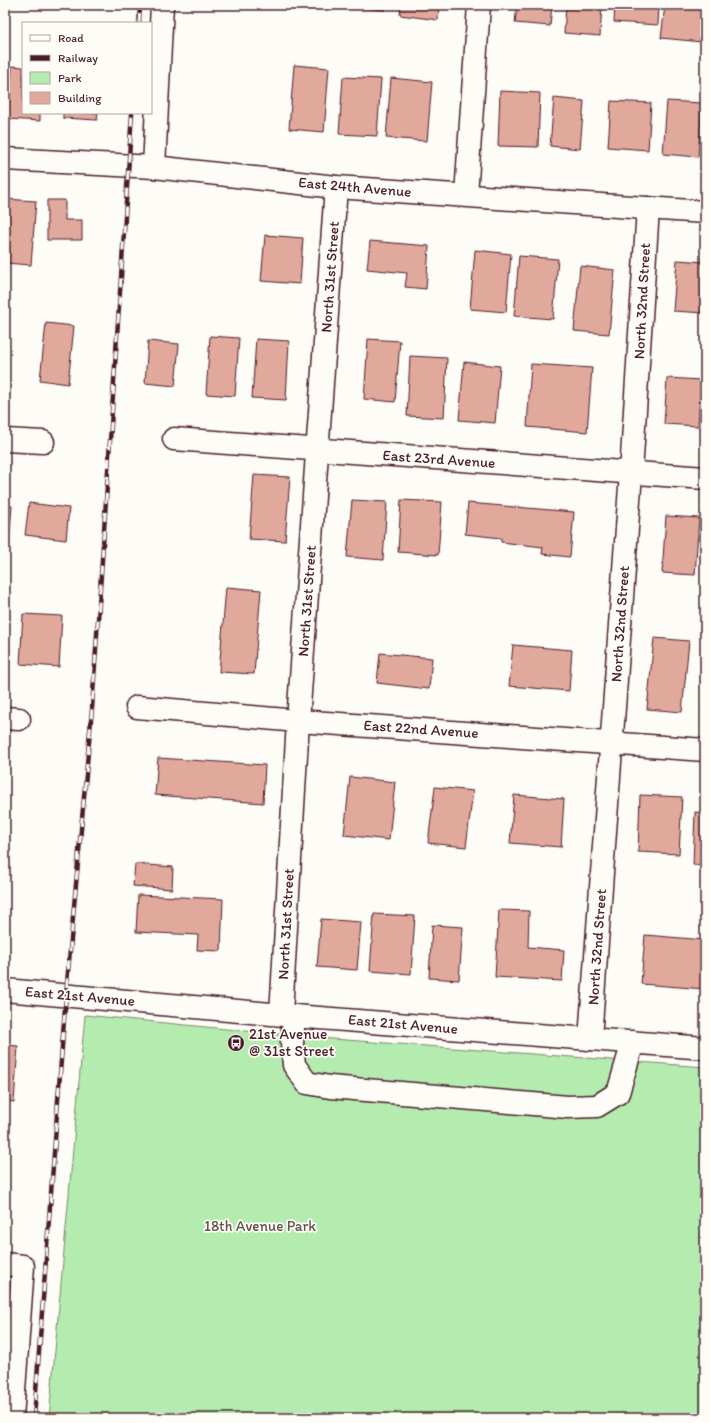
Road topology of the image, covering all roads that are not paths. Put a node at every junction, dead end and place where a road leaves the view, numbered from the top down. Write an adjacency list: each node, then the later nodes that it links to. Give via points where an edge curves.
1 (162, 5): 4 (street)
2 (479, 5): 6 (street)
3 (5, 159): 4 (street, East 24th Avenue)
4 (154, 167): 5 (street, East 24th Avenue)
5 (336, 187): 6 (street, East 24th Avenue); 12 (street, North 31st Street)
6 (466, 195): 7 (street, East 24th Avenue)
7 (648, 208): 8 (street, East 24th Avenue); 13 (street, North 32nd Street)
8 (705, 212)
9 (174, 439): 12 (street, East 23rd Avenue)
10 (5, 440): 11 (street)
11 (43, 442)
12 (319, 450): 13 (street, East 23rd Avenue); 16 (street, North 31st Street)
13 (631, 473): 14 (street, East 23rd Avenue); 17 (street, North 32nd Street)
14 (705, 478)
15 (137, 707): 16 (street, East 22nd Avenue)
16 (298, 721): 17 (street, East 22nd Avenue); 20 (street, North 31st Street)
17 (612, 743): 18 (street, East 22nd Avenue); 21 (street, North 32nd Street)
18 (705, 750)
19 (5, 990): 20 (street, East 21st Avenue)
20 (287, 1015): 21 (street, East 21st Avenue); 22 (street, North 31st Street, via 294,1065 307,1083 330,1088 568,1107 596,1106 618,1093)
21 (590, 1039): 22 (street, East 21st Avenue)
22 (633, 1042): 23 (street, East 21st Avenue)
23 (705, 1048)
24 (14, 1265): 25 (street)
25 (12, 1418)

